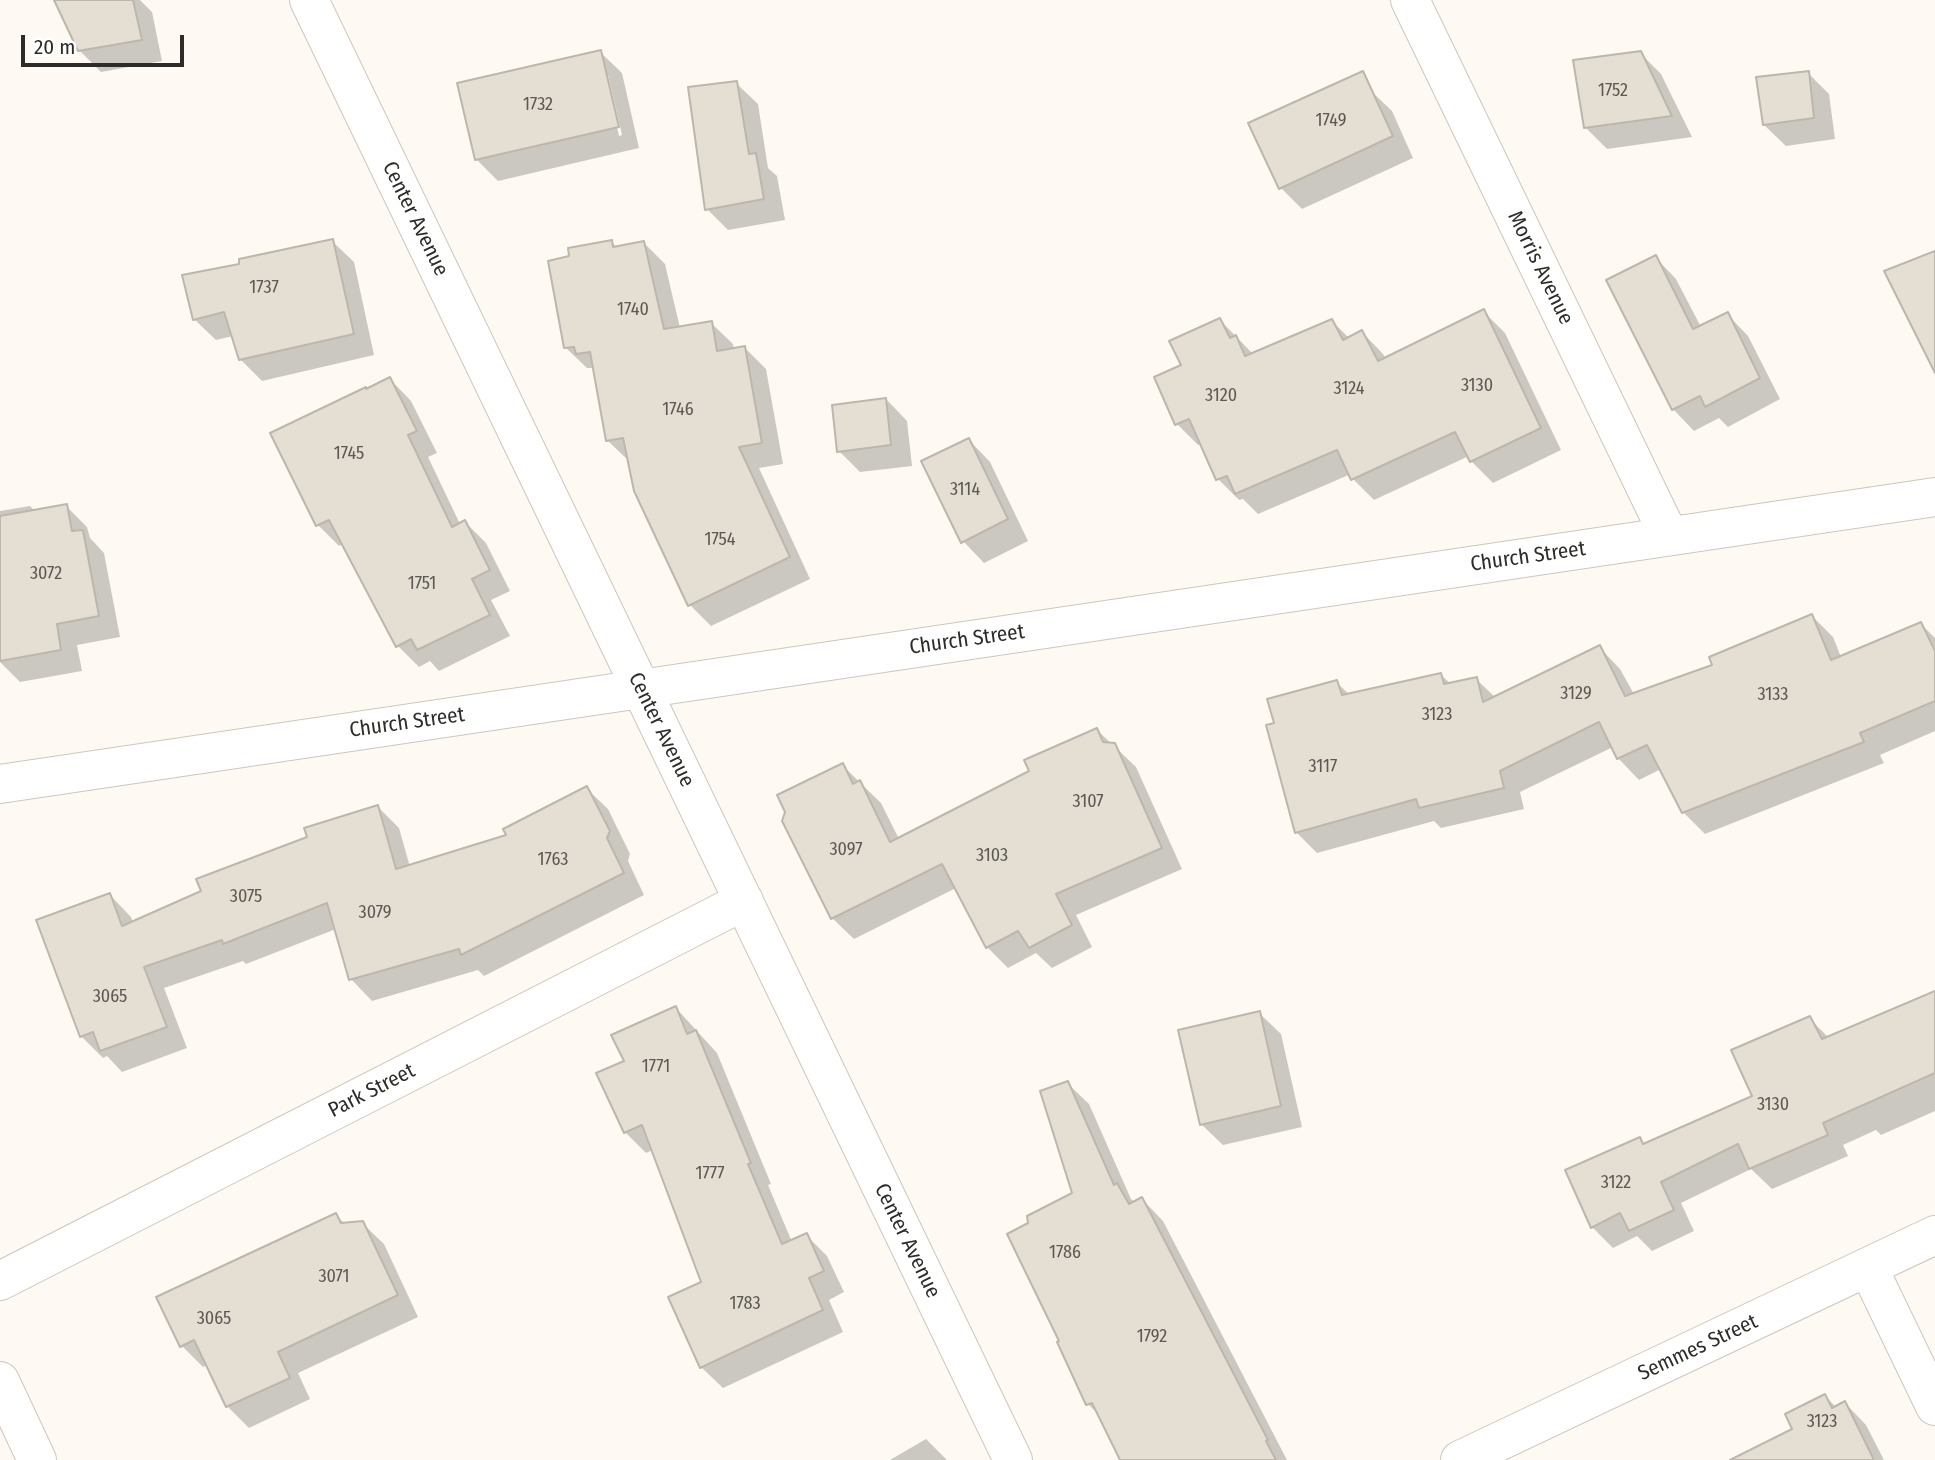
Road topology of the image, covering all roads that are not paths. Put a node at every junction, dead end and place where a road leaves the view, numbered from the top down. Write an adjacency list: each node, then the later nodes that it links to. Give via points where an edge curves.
1 (309, 0): 5 (street, Center Avenue)
2 (1410, 0): 4 (street, Morris Avenue)
3 (1935, 497): 4 (street, Church Street)
4 (1669, 536): 5 (street, Church Street)
5 (641, 689): 6 (street, Church Street); 7 (street, Center Avenue)
6 (0, 784)
7 (744, 901): 10 (street, Park Street); 14 (street, Center Avenue)
8 (1935, 1235): 9 (street, Semmes Street)
9 (1868, 1267): 12 (street); 15 (street, Semmes Street)
10 (0, 1281)
11 (0, 1381): 13 (street)
12 (1935, 1406)
13 (37, 1460)
14 (1013, 1460)
15 (1460, 1460)

